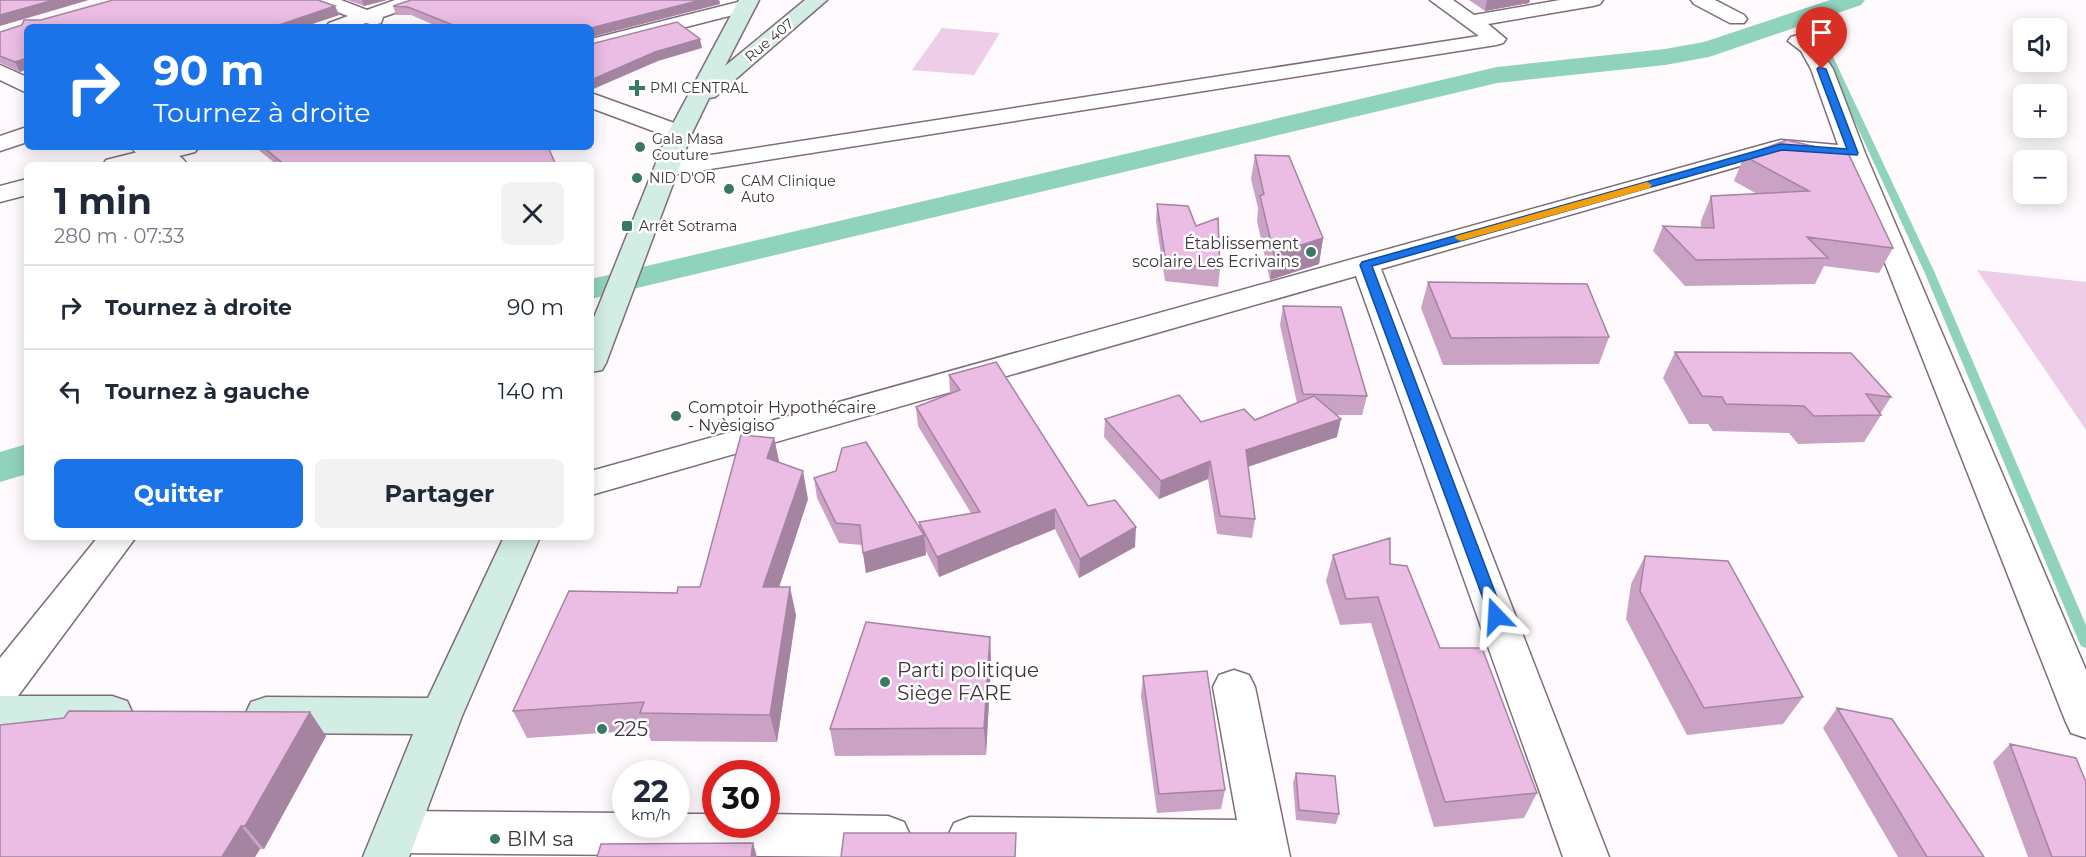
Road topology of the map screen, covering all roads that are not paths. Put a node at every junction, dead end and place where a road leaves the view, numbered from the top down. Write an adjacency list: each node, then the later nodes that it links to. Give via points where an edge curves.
1 (322, 0): 8 (street)
2 (413, 0): 8 (street)
3 (817, 0): 18 (main road, Rue 407)
4 (1440, 0): 10 (street)
5 (1593, 0): 10 (street)
6 (1701, 0): 9 (street)
7 (754, 3): 14 (street); 18 (main road)
8 (366, 16): 11 (street); 12 (street)
9 (1737, 19)
10 (1471, 21): 26 (street, via 1496,39)
11 (344, 24)
12 (387, 24)
13 (1798, 41): 23 (street, via 1809,47 1822,69)
14 (594, 44)
15 (0, 71): 16 (street)
16 (24, 84)
17 (594, 101): 19 (street)
18 (694, 103): 19 (main road)
19 (680, 133): 26 (main road)
20 (24, 135): 21 (street)
21 (0, 144)
22 (176, 150): 24 (street)
23 (1853, 153): 29 (street, via 1781,147); 40 (street)
24 (159, 155): 25 (street)
25 (128, 162)
26 (666, 169): 30 (main road)
27 (24, 188): 28 (street)
28 (0, 194)
29 (1366, 265): 31 (street); 43 (street)
30 (594, 355)
31 (594, 482)
32 (116, 540): 35 (street)
33 (521, 540): 39 (main road)
34 (1234, 687): 42 (street)
35 (0, 688)
36 (0, 714): 37 (main road)
37 (155, 714)
38 (226, 715): 39 (main road)
39 (441, 716): 41 (main road)
40 (2086, 720)
41 (392, 844): 42 (street)
42 (1266, 849)
43 (1586, 857)

